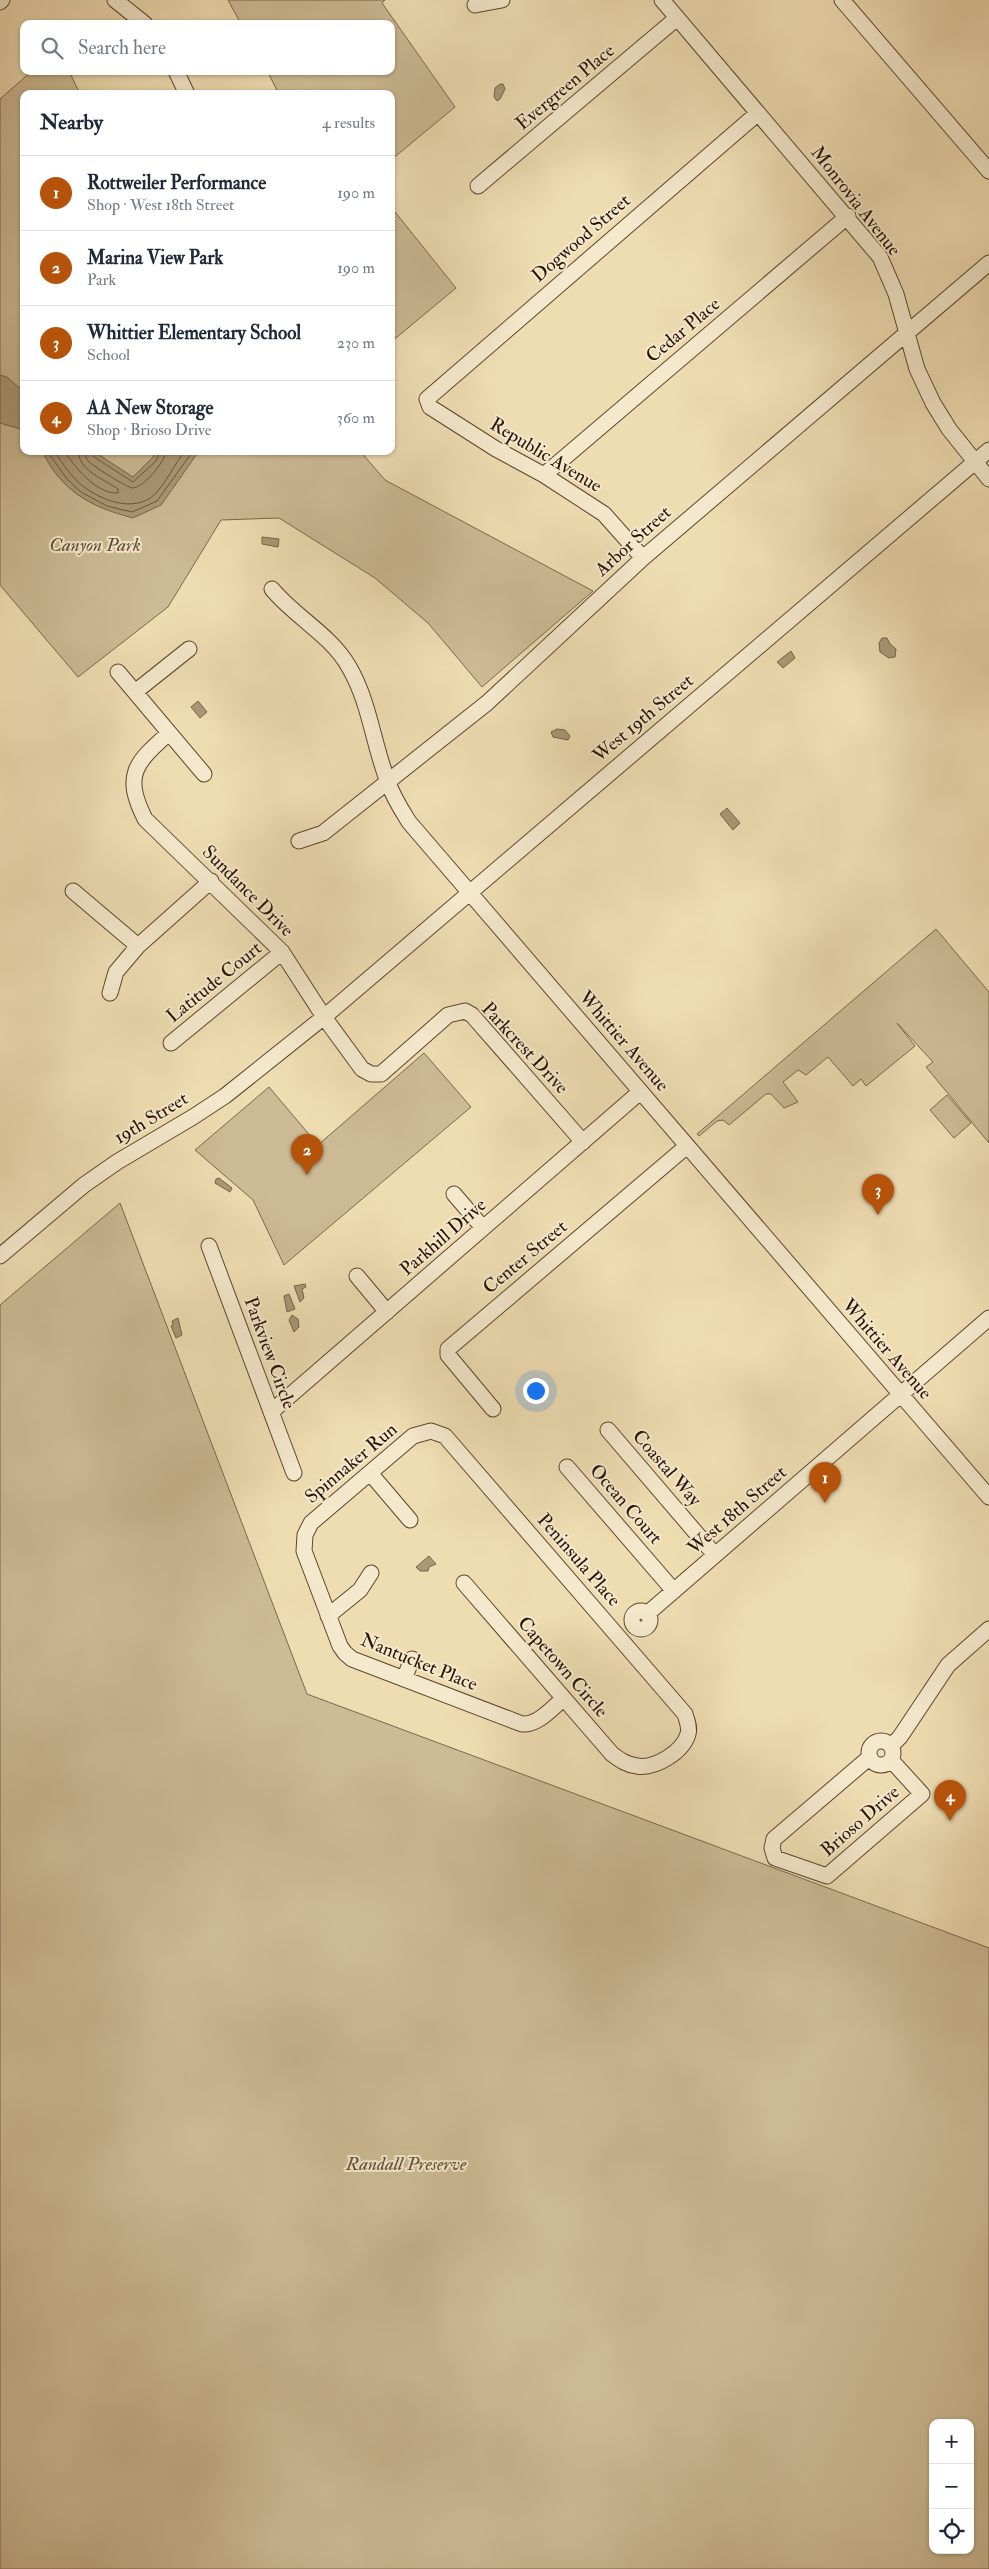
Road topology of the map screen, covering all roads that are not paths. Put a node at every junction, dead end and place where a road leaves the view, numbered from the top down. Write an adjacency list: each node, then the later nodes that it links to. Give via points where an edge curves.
1 (115, 0): 7 (street)
2 (502, 0): 5 (street)
3 (662, 0): 6 (street, Monrovia Avenue)
4 (842, 0): 11 (street)
5 (476, 5)
6 (677, 18): 10 (street, Monrovia Avenue); 12 (street, Evergreen Place)
7 (140, 20)
8 (178, 75): 9 (street)
9 (185, 90)
10 (758, 113): 13 (street, Monrovia Avenue); 16 (street, Dogwood Street)
11 (989, 171)
12 (478, 186)
13 (848, 216): 15 (street, Monrovia Avenue, via 880,257); 19 (street, Cedar Place)
14 (989, 263): 15 (street, Arbor Street)
15 (908, 334): 18 (street, Monrovia Avenue, via 917,369 933,403); 21 (street, Arbor Street)
16 (431, 394): 19 (street, Republic Avenue, via 427,399 430,407)
17 (989, 450): 18 (street, West 19th Street)
18 (974, 462): 20 (street, Monrovia Avenue); 32 (street, West 19th Street)
19 (544, 475): 21 (street, Republic Avenue, via 604,514)
20 (989, 479)
21 (643, 558): 28 (street, Arbor Street, via 487,703)
22 (272, 589): 28 (street, Whittier Avenue, via 286,606 334,647 348,665 365,701)
23 (189, 649): 25 (street)
24 (118, 672): 25 (street)
25 (135, 692): 26 (street)
26 (169, 733): 27 (street); 30 (street, Sundance Drive, via 141,758 134,772 136,800 145,819)
27 (204, 774)
28 (387, 780): 29 (street, Arbor Street, via 323,833); 32 (street, Whittier Avenue, via 409,822)
29 (299, 841)
30 (211, 881): 33 (street); 34 (street, Sundance Drive)
31 (74, 891): 33 (street)
32 (468, 893): 36 (street, West 19th Street); 38 (street, Whittier Avenue)
33 (138, 946): 35 (street, via 116,972)
34 (282, 952): 36 (street, Sundance Drive); 37 (street, Latitude Court)
35 (110, 993)
36 (324, 1017): 39 (street, Parkcrest Drive, via 362,1069 371,1074 381,1074 448,1015 466,1012); 44 (street, 19th Street, via 225,1096 84,1185)
37 (171, 1043)
38 (640, 1092): 39 (street, Parkhill Drive); 40 (street, Whittier Avenue)
39 (583, 1142): 42 (street, Parkhill Drive)
40 (687, 1146): 48 (street, Whittier Avenue); 49 (street, Center Street, via 448,1349 448,1355)
41 (454, 1194): 42 (street)
42 (483, 1228): 46 (street, Parkhill Drive)
43 (209, 1246): 50 (street, Parkview Circle)
44 (0, 1256)
45 (357, 1276): 46 (street)
46 (387, 1312): 50 (street, Parkhill Drive)
47 (989, 1318): 48 (street, West 18th Street)
48 (900, 1395): 56 (street, Whittier Avenue); 59 (street, West 18th Street)
49 (493, 1409)
50 (271, 1412): 54 (street, Parkview Circle)
51 (608, 1430): 59 (street, Coastal Way)
52 (431, 1431): 55 (street, Spinnaker Run, via 413,1436); 66 (street, Peninsula Place, via 445,1436)
53 (567, 1467): 62 (street, Ocean Court)
54 (294, 1473)
55 (370, 1473): 57 (street); 58 (street, Spinnaker Run, via 311,1522)
56 (989, 1497)
57 (410, 1520)
58 (305, 1535): 63 (street, Nantucket Place, via 304,1551)
59 (715, 1555): 62 (street, West 18th Street)
60 (371, 1573): 63 (street, via 360,1590)
61 (464, 1584): 70 (street, Capetown Circle)
62 (674, 1591): 64 (street, West 18th Street)
63 (328, 1616): 69 (street, Nantucket Place, via 345,1653 352,1659)
64 (640, 1620): 66 (street, West 18th Street); 67 (street, West 18th Street, via 636,1637)
65 (989, 1629): 71 (street, via 948,1665)
66 (612, 1630): 67 (street, Peninsula Place)
67 (626, 1646): 72 (street, Peninsula Place, via 685,1714 688,1724 684,1742 673,1752 661,1762)
68 (412, 1659): 69 (street)
69 (404, 1679): 70 (street, Nantucket Place, via 522,1724 539,1719)
70 (563, 1699): 72 (street, Capetown Circle, via 612,1754 623,1762)
71 (891, 1753): 71 (street, Brioso Drive, via 884,1742 874,1744 870,1757 774,1840 775,1858 828,1876 922,1794)
72 (638, 1766)

